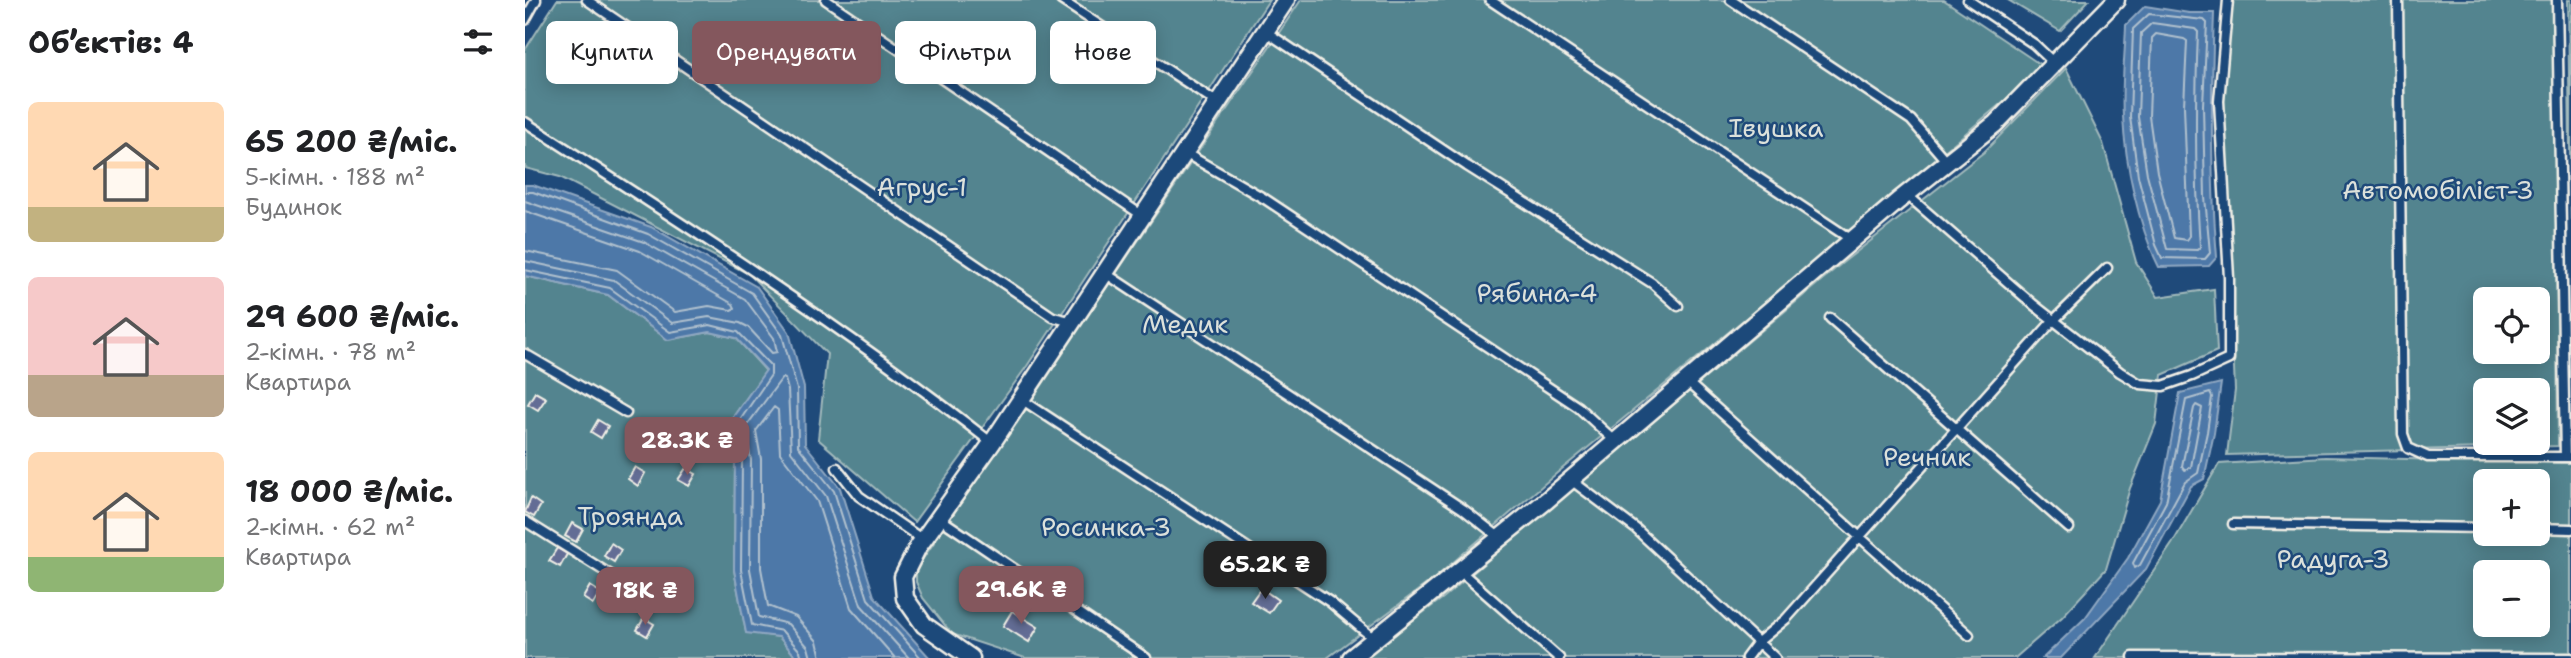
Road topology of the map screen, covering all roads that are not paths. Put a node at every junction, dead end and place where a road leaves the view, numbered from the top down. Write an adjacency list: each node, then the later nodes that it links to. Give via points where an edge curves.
1 (536, 0): 13 (lane)
2 (587, 0): 28 (lane, via 1053,317)
3 (826, 0): 21 (lane)
4 (1061, 0): 16 (lane)
5 (1286, 0): 14 (street)
6 (1490, 0): 22 (lane)
7 (1731, 0): 19 (lane, via 1911,120)
8 (1968, 0): 15 (lane, via 2034,44)
9 (2116, 0): 15 (street)
10 (2228, 0): 27 (lane, via 2219,101 2229,359 2163,386 2140,384)
11 (2398, 0): 36 (lane, via 2403,434 2408,448 2428,457)
12 (2557, 0): 36 (lane)
13 (525, 19)
14 (1265, 32): 16 (street); 25 (lane, via 1652,283)
15 (2055, 64): 19 (street, via 1995,124)
16 (1218, 103): 18 (street)
17 (525, 122): 35 (lane, via 766,281 930,394)
18 (1185, 153): 21 (street); 34 (lane, via 1265,199 1578,407)
19 (1947, 162): 20 (street)
20 (1906, 194): 22 (street); 27 (lane)
21 (1143, 216): 24 (street)
22 (1852, 240): 30 (street)
23 (2107, 268): 27 (lane)
24 (1105, 273): 28 (street); 47 (lane)
25 (1678, 306)
26 (1830, 318): 33 (lane)
27 (2054, 320): 33 (lane)
28 (1073, 322): 31 (street)
29 (525, 354): 32 (lane)
30 (1686, 381): 34 (street); 46 (lane)
31 (1021, 399): 35 (street); 52 (lane, via 1330,602)
32 (626, 413)
33 (1956, 429): 42 (lane); 46 (lane)
34 (1616, 442): 38 (street)
35 (992, 443): 39 (street)
36 (2568, 457)
37 (837, 468): 48 (lane, via 859,496)
38 (1571, 480): 47 (street); 53 (lane, via 1636,529)
39 (939, 518): 48 (street); 56 (lane)
40 (525, 521): 50 (lane)
41 (2233, 524): 43 (lane)
42 (2069, 528)
43 (2473, 528)
44 (2550, 528): 45 (lane)
45 (2571, 528)
46 (1860, 537): 51 (lane); 53 (lane, via 1786,619)
47 (1500, 538): 49 (street)
48 (923, 540): 55 (street, via 903,577 905,598 925,625)
49 (1460, 571): 52 (street); 58 (lane)
50 (657, 604)
51 (1969, 635)
52 (1374, 639): 57 (street)
53 (1758, 642): 59 (lane); 60 (lane)
54 (2133, 657): 61 (lane)
55 (971, 658)
56 (1146, 658)
57 (1351, 658)
58 (1559, 658)
59 (1746, 658)
60 (1775, 658)
61 (2571, 658)

